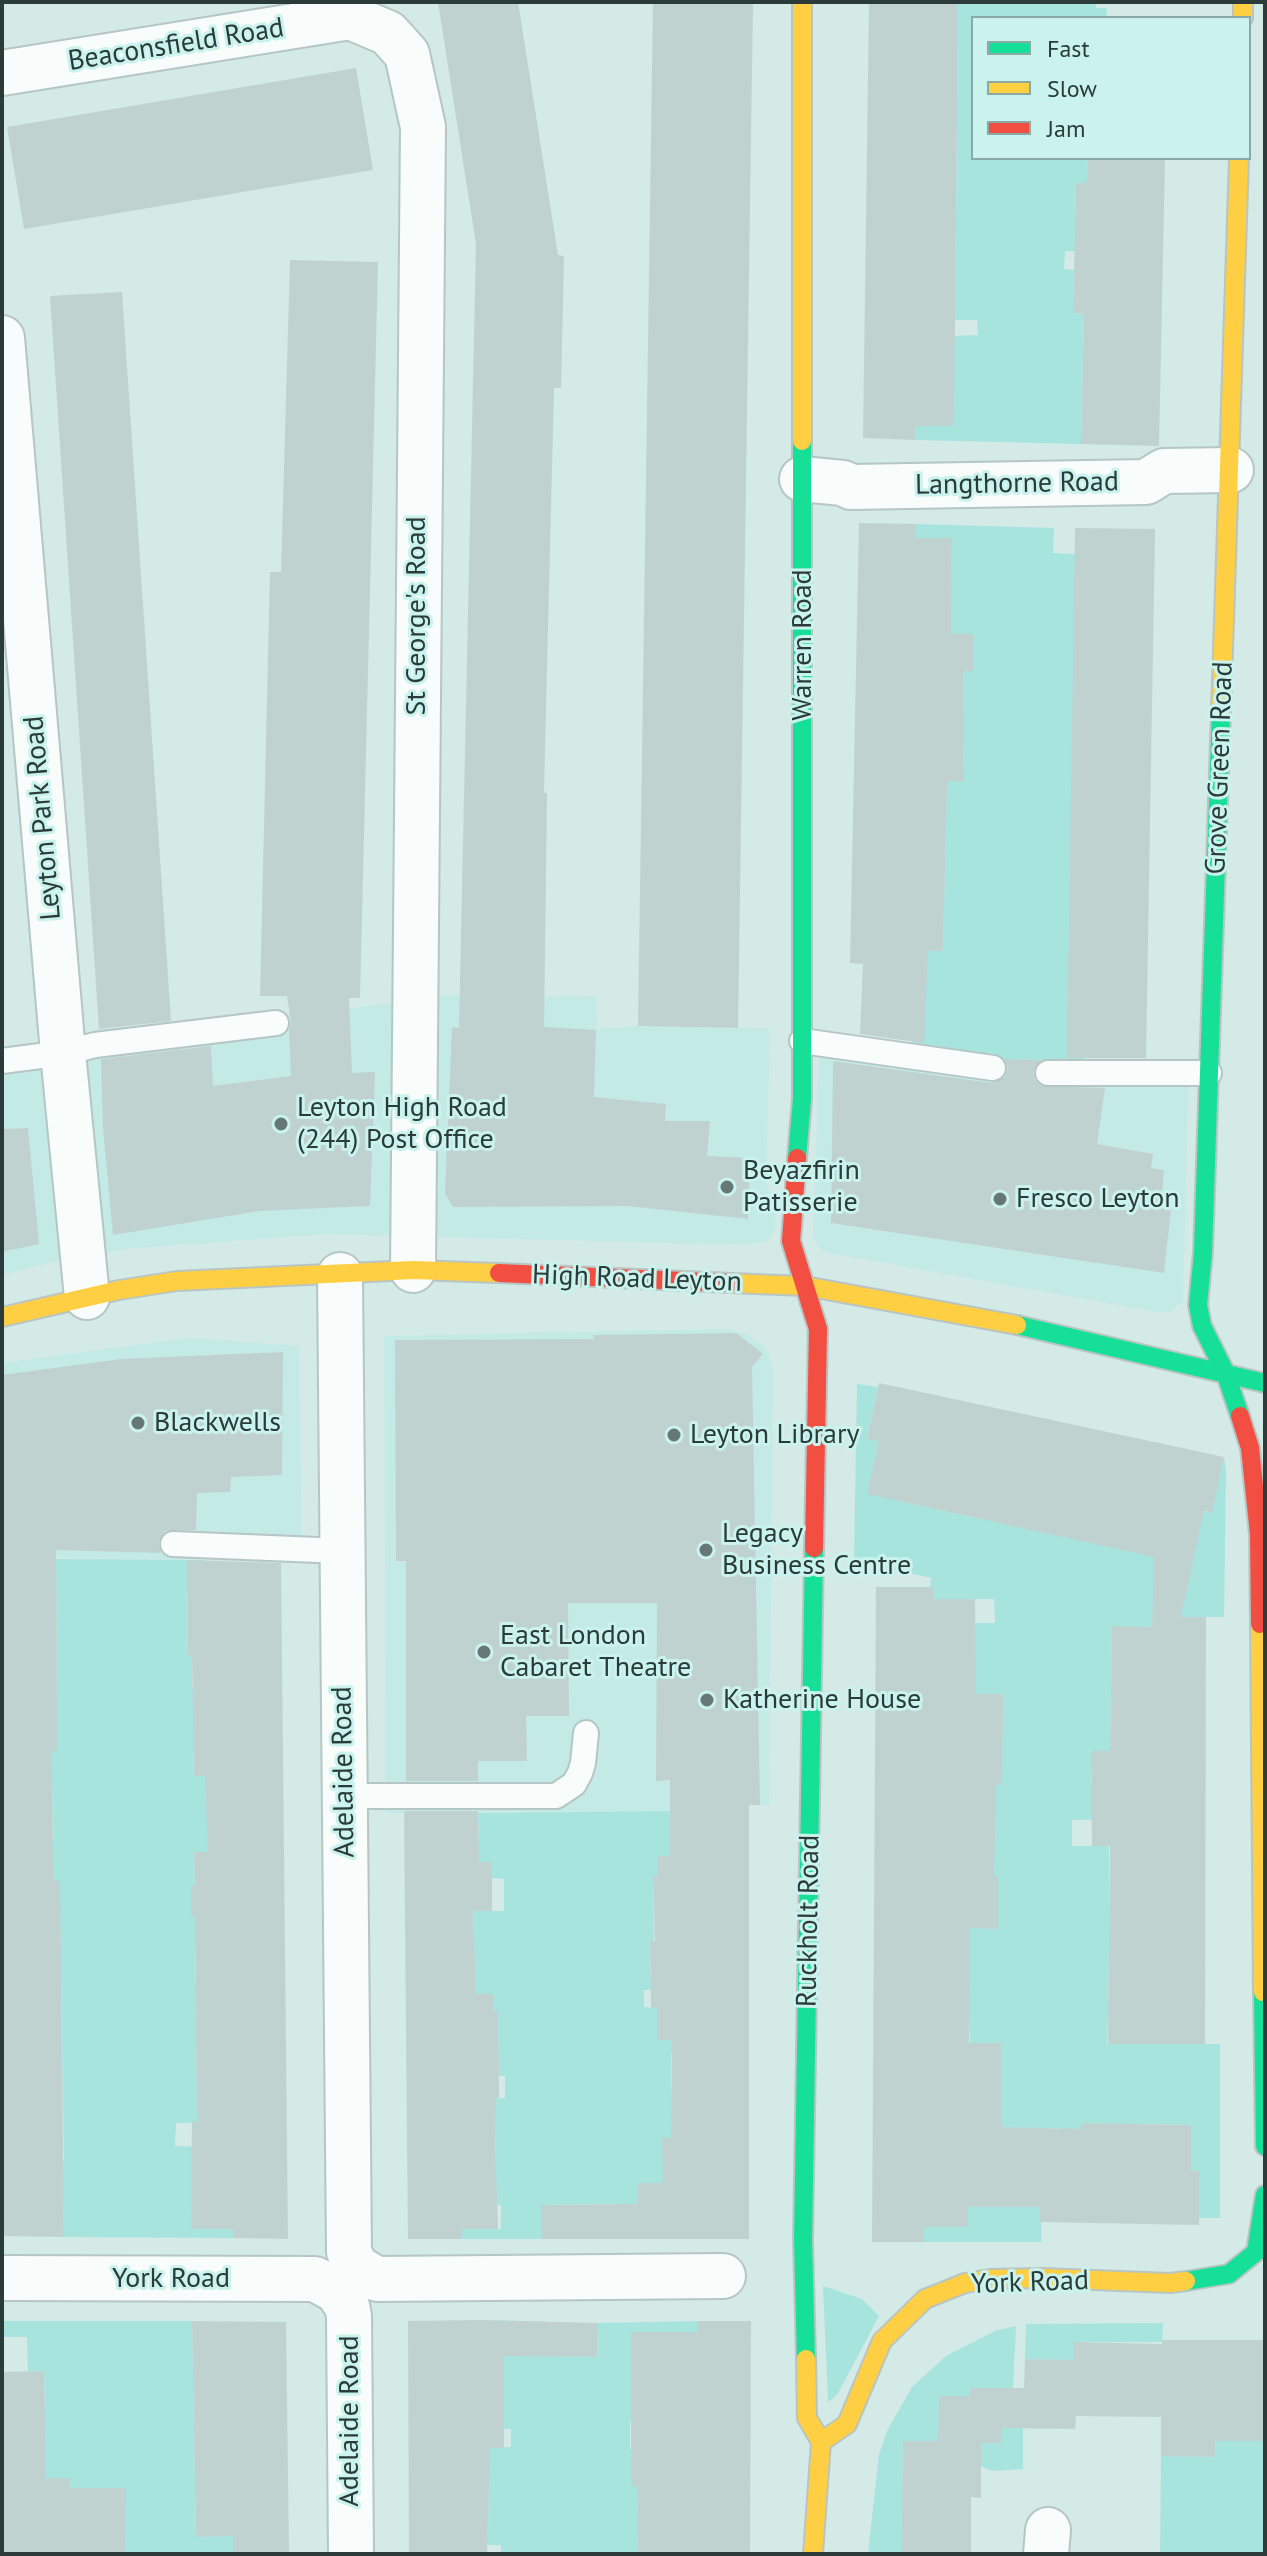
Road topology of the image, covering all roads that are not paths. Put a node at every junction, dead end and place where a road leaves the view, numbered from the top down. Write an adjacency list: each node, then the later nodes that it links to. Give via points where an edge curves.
1 (802, 2): 7 (main road, Warren Road)
2 (357, 9): 3 (street, Beaconsfield Road); 15 (street, St George's Road, via 407,54 423,127)
3 (2, 73)
4 (1239, 160): 6 (main road, Grove Green Road)
5 (2, 338): 10 (street, Leyton Park Road)
6 (1231, 470): 7 (street, Langthorne Road, via 1164,471 1146,482 1130,483 851,487); 14 (main road, Grove Green Road)
7 (802, 479): 9 (main road, Warren Road)
8 (276, 1023): 10 (lane)
9 (802, 1041): 12 (lane); 17 (main road, Warren Road, via 791,1241)
10 (63, 1053): 11 (lane); 18 (street, Leyton Park Road)
11 (2, 1061)
12 (993, 1068)
13 (1048, 1073): 14 (lane)
14 (1209, 1073): 20 (main road, Grove Green Road, via 1198,1305 1202,1326)
15 (413, 1270): 16 (main road, High Road Leyton); 17 (main road, High Road Leyton)
16 (340, 1275): 18 (main road, High Road Leyton, via 177,1281); 23 (street, Adelaide Road)
17 (805, 1286): 20 (main road, High Road Leyton, via 1010,1323); 32 (main road, Ruckholt Road, via 818,1329 803,2240 807,2418)
18 (87, 1297): 19 (main road, High Road Leyton)
19 (2, 1317)
20 (1225, 1372): 21 (main road, High Road Leyton); 26 (main road, Grove Green Road, via 1250,1448 1259,1534)
21 (1265, 1383)
22 (173, 1544): 23 (lane)
23 (342, 1551): 25 (street, Adelaide Road)
24 (586, 1733): 25 (lane, via 580,1773 556,1796)
25 (344, 1796): 31 (street, Adelaide Road)
26 (1265, 2146)
27 (1265, 2195): 28 (main road)
28 (1255, 2268): 32 (main road, York Road, via 1187,2282 990,2279 944,2289 925,2299 882,2341 847,2424)
29 (723, 2276): 31 (street, York Road)
30 (2, 2278): 31 (street, York Road)
31 (346, 2279): 33 (street, Adelaide Road)
32 (821, 2442): 34 (main road, Ruckholt Road)
33 (351, 2554)
34 (813, 2554)

